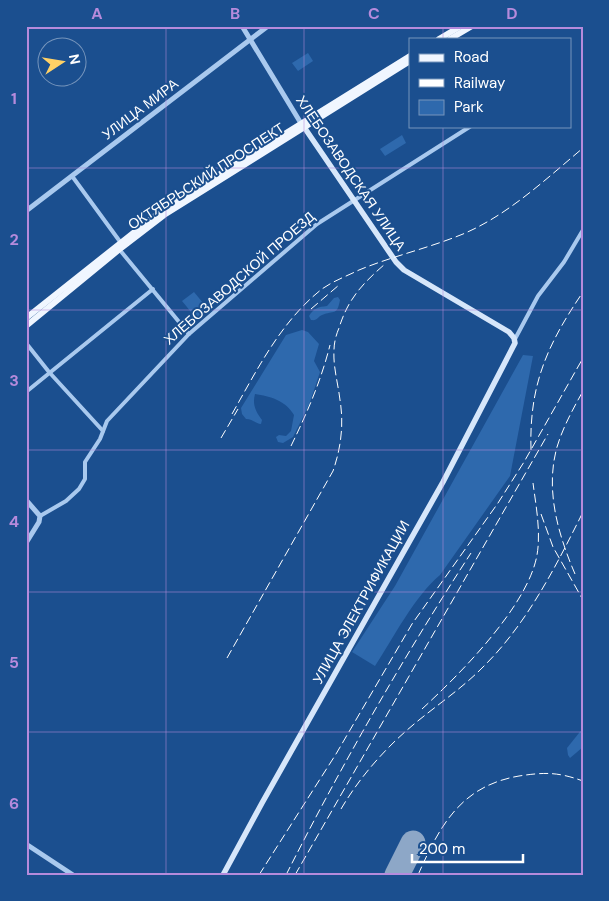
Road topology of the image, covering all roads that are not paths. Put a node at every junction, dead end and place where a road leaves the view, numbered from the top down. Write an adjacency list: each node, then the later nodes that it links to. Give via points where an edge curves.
1 (242, 26): 7 (street, ХЛЕБОЗАВОДСКАЯ УЛИЦА)
2 (268, 26): 7 (street, УЛИЦА МИРА)
3 (461, 26): 5 (main road)
4 (472, 26): 6 (main road)
5 (441, 38)
6 (452, 38)
7 (250, 40): 10 (street, ХЛЕБОЗАВОДСКАЯ УЛИЦА); 12 (street, УЛИЦА МИРА)
8 (409, 57): 10 (main road, ОКТЯБРЬСКИЙ ПРОСПЕКТ)
9 (409, 62): 10 (main road, ОКТЯБРЬСКИЙ ПРОСПЕКТ)
10 (302, 125): 13 (main road, ХЛЕБОЗАВОДСКАЯ УЛИЦА); 16 (main road, ОКТЯБРЬСКИЙ ПРОСПЕКТ)
11 (468, 128): 13 (street, ХЛЕБОЗАВОДСКОЙ ПРОЕЗД)
12 (72, 176): 14 (street, УЛИЦА МИРА); 16 (street)
13 (353, 199): 20 (street, ХЛЕБОЗАВОДСКОЙ ПРОЕЗД, via 317,224); 21 (main road, ХЛЕБОЗАВОДСКАЯ УЛИЦА, via 404,270)
14 (26, 211)
15 (583, 230): 21 (street, via 538,296)
16 (120, 246): 17 (street); 18 (main road, ОКТЯБРЬСКИЙ ПРОСПЕКТ); 19 (main road, ОКТЯБРЬСКИЙ ПРОСПЕКТ)
17 (153, 289): 20 (street); 23 (street)
18 (26, 318)
19 (26, 326)
20 (189, 334): 25 (street, ХЛЕБОЗАВОДСКОЙ ПРОЕЗД, via 107,421)
21 (515, 339): 31 (main road, УЛИЦА ЭЛЕКТРИФИКАЦИИ, via 514,348 443,482)
22 (26, 343): 23 (street)
23 (49, 372): 24 (street); 25 (street)
24 (26, 392)
25 (103, 431): 27 (street, ХЛЕБОЗАВОДСКОЙ ПРОЕЗД, via 85,462 85,479 79,489)
26 (26, 500): 27 (street)
27 (40, 516): 28 (street)
28 (26, 543)
29 (26, 844): 30 (street)
30 (73, 875)
31 (223, 875)

